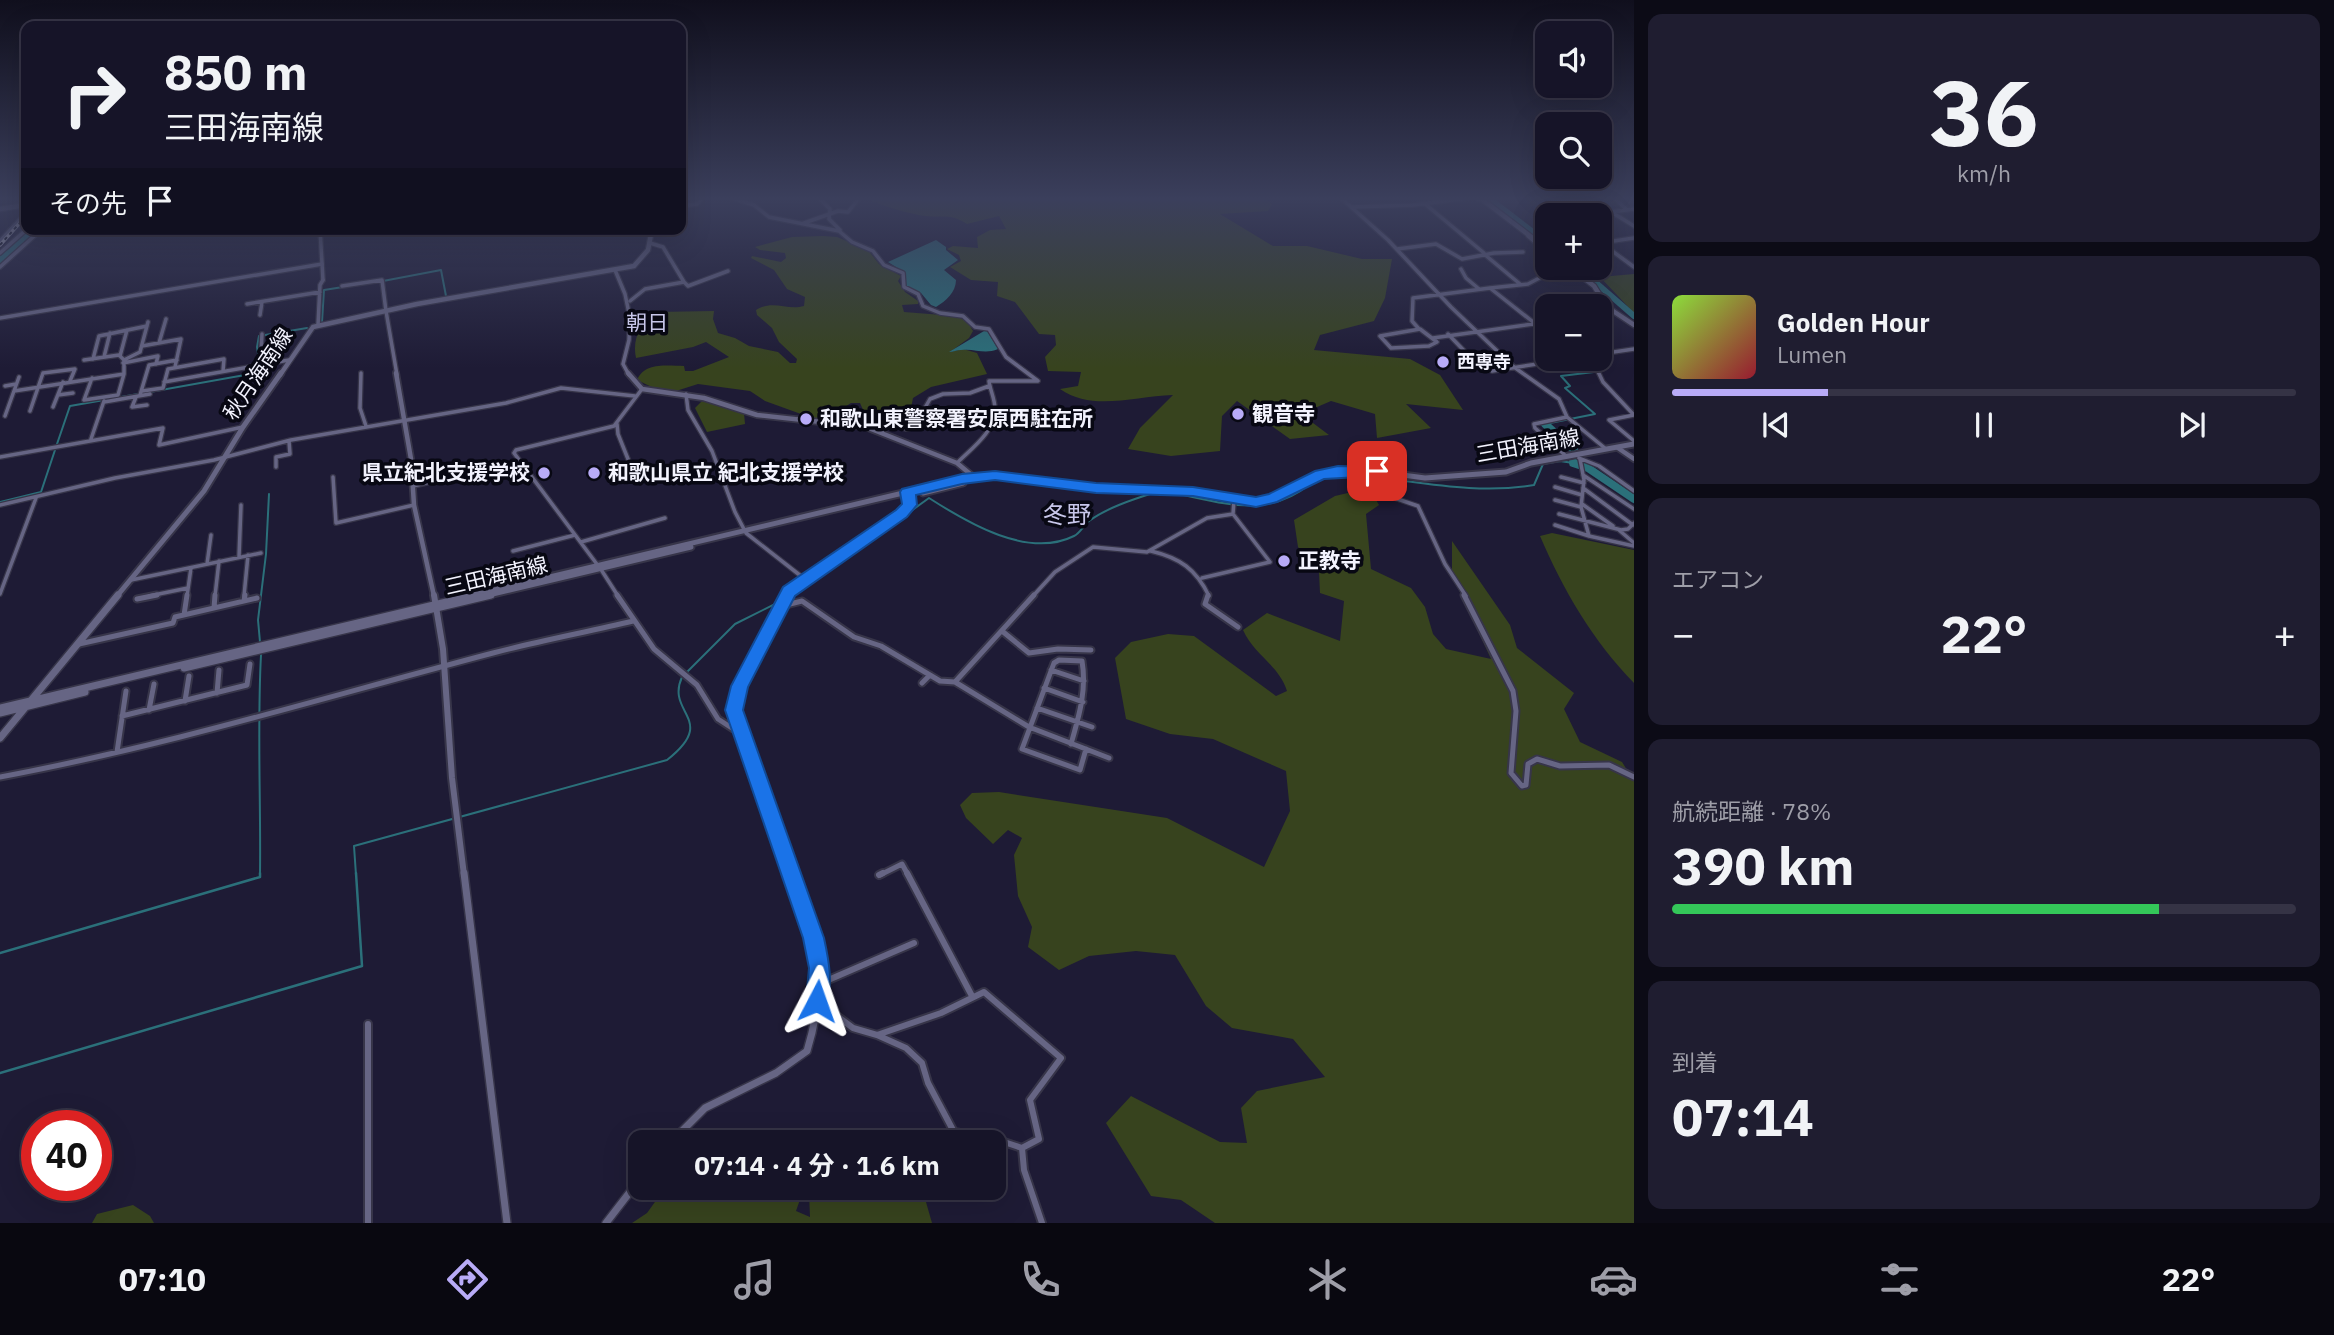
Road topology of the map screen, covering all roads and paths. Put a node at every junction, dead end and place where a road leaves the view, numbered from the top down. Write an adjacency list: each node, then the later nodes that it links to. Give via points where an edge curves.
1 (14, 254): 11 (street)
2 (321, 254): 10 (street)
3 (644, 254): 14 (main road, 秋月海南線, via 639,264)
4 (667, 254): 19 (street)
5 (875, 254): 73 (street, via 884,265 904,273 904,288 918,295 923,306 943,314 959,313 975,327 989,328 1006,357 1038,381 992,380)
6 (1401, 254): 26 (street)
7 (1451, 254): 8 (street, via 1458,259)
8 (1484, 254): 20 (street)
9 (1616, 254): 12 (street)
10 (322, 264): 16 (street); 33 (street)
11 (0, 267)
12 (1634, 267)
13 (1461, 268): 23 (street)
14 (615, 270): 27 (street); 30 (main road, 秋月海南線)
15 (728, 271): 19 (street, via 688,286)
16 (323, 280): 24 (street)
17 (1536, 280): 20 (street)
18 (1587, 280): 25 (main road)
19 (684, 282): 27 (street, via 645,289)
20 (1520, 285): 22 (street)
21 (342, 286): 30 (street, via 382,280)
22 (1490, 288): 23 (street); 35 (street)
23 (1479, 290): 26 (street)
24 (320, 292): 28 (street); 36 (street)
25 (1598, 294)
26 (1440, 296): 39 (street, via 1413,298 1412,321); 40 (street)
27 (629, 301): 74 (street, via 631,334 623,364)
28 (262, 302): 29 (street); 32 (street)
29 (247, 304)
30 (386, 311): 36 (main road, 秋月海南線); 88 (street)
31 (1612, 312): 37 (main road)
32 (260, 315)
33 (0, 318)
34 (166, 319): 45 (street)
35 (1534, 323): 40 (street)
36 (318, 325): 54 (main road, 秋月海南線, via 309,330)
37 (1634, 325)
38 (127, 330): 41 (street); 46 (street, via 147,324); 49 (street)
39 (1420, 330): 44 (street); 44 (street, via 1380,336 1391,348 1429,346 1437,342)
40 (1475, 330): 43 (street); 59 (street)
41 (110, 334): 50 (street); 51 (street, via 99,335)
42 (262, 334): 56 (street)
43 (1448, 334): 44 (street); 59 (street, via 1485,369)
44 (1432, 338)
45 (159, 343): 46 (street); 53 (street, via 181,339)
46 (142, 346): 55 (street)
47 (1634, 349): 48 (street)
48 (1612, 353)
49 (120, 356): 50 (street); 55 (street)
50 (104, 357): 51 (street)
51 (93, 359): 52 (street)
52 (84, 360)
53 (177, 360): 57 (street); 60 (street)
54 (289, 360): 56 (street); 91 (main road, 秋月海南線)
55 (124, 361): 57 (street, via 158,356); 64 (street)
56 (265, 363): 61 (street)
57 (156, 364): 77 (street, via 149,365)
58 (1535, 364): 59 (street)
59 (1514, 367): 87 (street, via 1559,400)
60 (175, 368): 61 (street, via 224,359); 69 (street, via 168,369)
61 (223, 371): 69 (street)
62 (1598, 371): 95 (street, via 1634,415 1609,420)
63 (362, 373): 90 (street, via 360,399)
64 (124, 374): 66 (street); 82 (street, via 118,395)
65 (19, 377): 70 (street)
66 (92, 378): 67 (street); 82 (street, via 84,400)
67 (70, 381): 68 (street); 72 (street, via 75,369 43,373)
68 (63, 382): 72 (street); 80 (street)
69 (164, 382): 77 (street, via 163,388)
70 (16, 384): 71 (street); 75 (street)
71 (5, 386)
72 (39, 386): 75 (street); 85 (street)
73 (989, 386): 92 (street, via 930,399 914,426 906,429 882,422); 102 (street, via 995,410 992,422)
74 (642, 389): 79 (street); 81 (street)
75 (14, 391): 86 (street)
76 (73, 393): 80 (street)
77 (139, 394): 78 (street); 82 (street); 83 (street, via 132,407)
78 (150, 394)
79 (686, 394): 92 (street, via 757,415 866,427); 131 (street, via 688,410 712,451)
80 (58, 395): 84 (street)
81 (635, 396): 88 (street, via 561,388 506,403); 89 (street)
82 (105, 399): 93 (street)
83 (148, 405)
84 (53, 407)
85 (30, 411)
86 (5, 415)
87 (1567, 417): 97 (street); 101 (street, via 1535,424 1535,428)
88 (403, 419): 90 (street); 110 (street)
89 (617, 423): 104 (street, via 630,464); 133 (street, via 514,453)
90 (366, 426): 94 (street)
91 (243, 427): 93 (street, via 159,445 163,428); 99 (main road, 秋月海南線)
92 (881, 433): 102 (street)
93 (90, 440): 98 (street)
94 (289, 441): 99 (street); 103 (street, via 290,454 276,457)
95 (1634, 443): 96 (main road, 三田海南線)
96 (1618, 448): 97 (main road, 三田海南線); 100 (street)
97 (1607, 450): 101 (main road, 三田海南線)
98 (0, 457)
99 (224, 457): 116 (street); 147 (main road, 秋月海南線, via 204,491)
100 (1634, 458)
101 (1577, 462): 105 (main road, 三田海南線, via 1531,463 1506,472 1425,478); 111 (street); 113 (street, via 1599,466); 123 (street)
102 (957, 463): 109 (street)
103 (276, 467)
104 (625, 470)
105 (1365, 470): 117 (main road, 三田海南線, via 1320,474 1263,501); 193 (street, via 1374,491 1418,506 1424,514 1445,564 1513,691 1514,779 1526,785 1528,764 1537,759 1560,766 1609,765)
106 (473, 472): 110 (street)
107 (332, 477): 121 (street, via 336,523)
108 (1561, 477): 111 (street)
109 (975, 478): 114 (main road, 三田海南線); 117 (main road, 三田海南線, via 995,475 1096,488 1185,491)
110 (413, 486): 121 (street)
111 (1583, 486): 115 (street); 128 (street)
112 (1555, 487): 115 (street)
113 (1634, 491)
114 (908, 494): 131 (main road, 三田海南線); 148 (street, via 909,505 901,514)
115 (1582, 495): 122 (street)
116 (36, 497): 119 (street); 150 (street)
117 (1234, 500): 124 (street)
118 (1555, 500): 122 (street)
119 (0, 505)
120 (241, 505): 141 (street)
121 (414, 505): 155 (street)
122 (1581, 506): 127 (street); 130 (street)
123 (1634, 509)
124 (1233, 514): 137 (street, via 1207,519); 146 (street, via 1270,562)
125 (1559, 514): 127 (street)
126 (665, 518): 135 (street)
127 (1586, 521): 130 (street); 134 (street)
128 (1633, 524): 130 (street)
129 (1555, 525): 134 (street)
130 (1617, 529): 136 (street)
131 (746, 532): 144 (main road, 三田海南線); 148 (street)
132 (211, 535): 143 (street)
133 (575, 535): 135 (street); 138 (street)
134 (1589, 536): 136 (street)
135 (581, 542): 144 (street)
136 (1634, 545)
137 (1150, 550): 146 (street, via 1182,562); 160 (street, via 1093,547 1055,572)
138 (513, 551)
139 (261, 553): 140 (street)
140 (248, 555): 141 (street); 153 (street)
141 (240, 557): 142 (street)
142 (219, 561): 143 (street); 156 (street)
143 (207, 564): 145 (street)
144 (599, 567): 155 (main road, 三田海南線); 158 (street)
145 (191, 568): 147 (street); 149 (street)
146 (1202, 578): 159 (street, via 1209,597 1205,604)
147 (131, 580): 161 (main road, 秋月海南線)
148 (806, 580): 154 (street)
149 (188, 588): 152 (street); 157 (street)
150 (0, 594)
151 (257, 598): 153 (street)
152 (137, 599)
153 (244, 601): 156 (street)
154 (781, 603): 167 (street, via 802,601 854,637 881,646); 186 (street, via 735,699)
155 (436, 606): 164 (street); 178 (main road, 三田海南線)
156 (214, 608): 157 (street)
157 (184, 615): 161 (street, via 175,617 173,623)
158 (633, 621): 164 (street); 186 (street, via 654,649 697,685 718,719)
159 (1238, 627)
160 (1002, 631): 162 (street, via 1028,653); 170 (street)
161 (78, 644): 178 (main road, 秋月海南線)
162 (1091, 650)
163 (250, 664): 175 (street, via 247,685)
164 (444, 666): 190 (street, via 226,727); 206 (street, via 452,778)
165 (219, 670): 175 (street)
166 (1051, 670): 169 (street); 169 (street, via 1059,660 1082,661); 173 (street)
167 (930, 675): 170 (street); 171 (street)
168 (189, 676): 176 (street)
169 (1084, 681): 177 (street)
170 (955, 682): 184 (street)
171 (922, 683)
172 (153, 684): 181 (street)
173 (1044, 688): 177 (street); 179 (street)
174 (126, 691): 182 (street)
175 (217, 692): 176 (street)
176 (185, 701): 181 (street)
177 (1083, 702): 183 (street)
178 (28, 704): 180 (main road); 187 (main road, 秋月海南線)
179 (1037, 708): 183 (street); 184 (street)
180 (0, 710)
181 (149, 710): 182 (street)
182 (122, 716): 190 (street)
183 (1077, 722): 185 (street); 188 (street)
184 (1029, 727): 188 (street); 189 (street, via 1022,749 1080,770)
185 (1092, 727)
186 (741, 734): 196 (street, via 814,938)
187 (0, 738)
188 (1071, 744): 189 (street)
189 (1086, 749): 191 (street)
190 (117, 752): 192 (street)
191 (1110, 758)
192 (0, 777)
193 (1634, 777)
194 (879, 875): 197 (street, via 902,864)
195 (914, 943): 196 (street)
196 (818, 984): 198 (street)
197 (972, 996): 200 (street, via 941,1013); 202 (street, via 984,992 1060,1058 1030,1100 1039,1139)
198 (817, 1001): 200 (street, via 853,1028); 201 (street, via 807,1051 798,1060 710,1105)
199 (368, 1024): 205 (street)
200 (877, 1035): 202 (street, via 906,1048 922,1063 954,1132)
201 (681, 1130)
202 (1022, 1148): 207 (street, via 1021,1168)
203 (628, 1195): 204 (street)
204 (609, 1221)
205 (368, 1223)
206 (507, 1223)
207 (1042, 1223)

